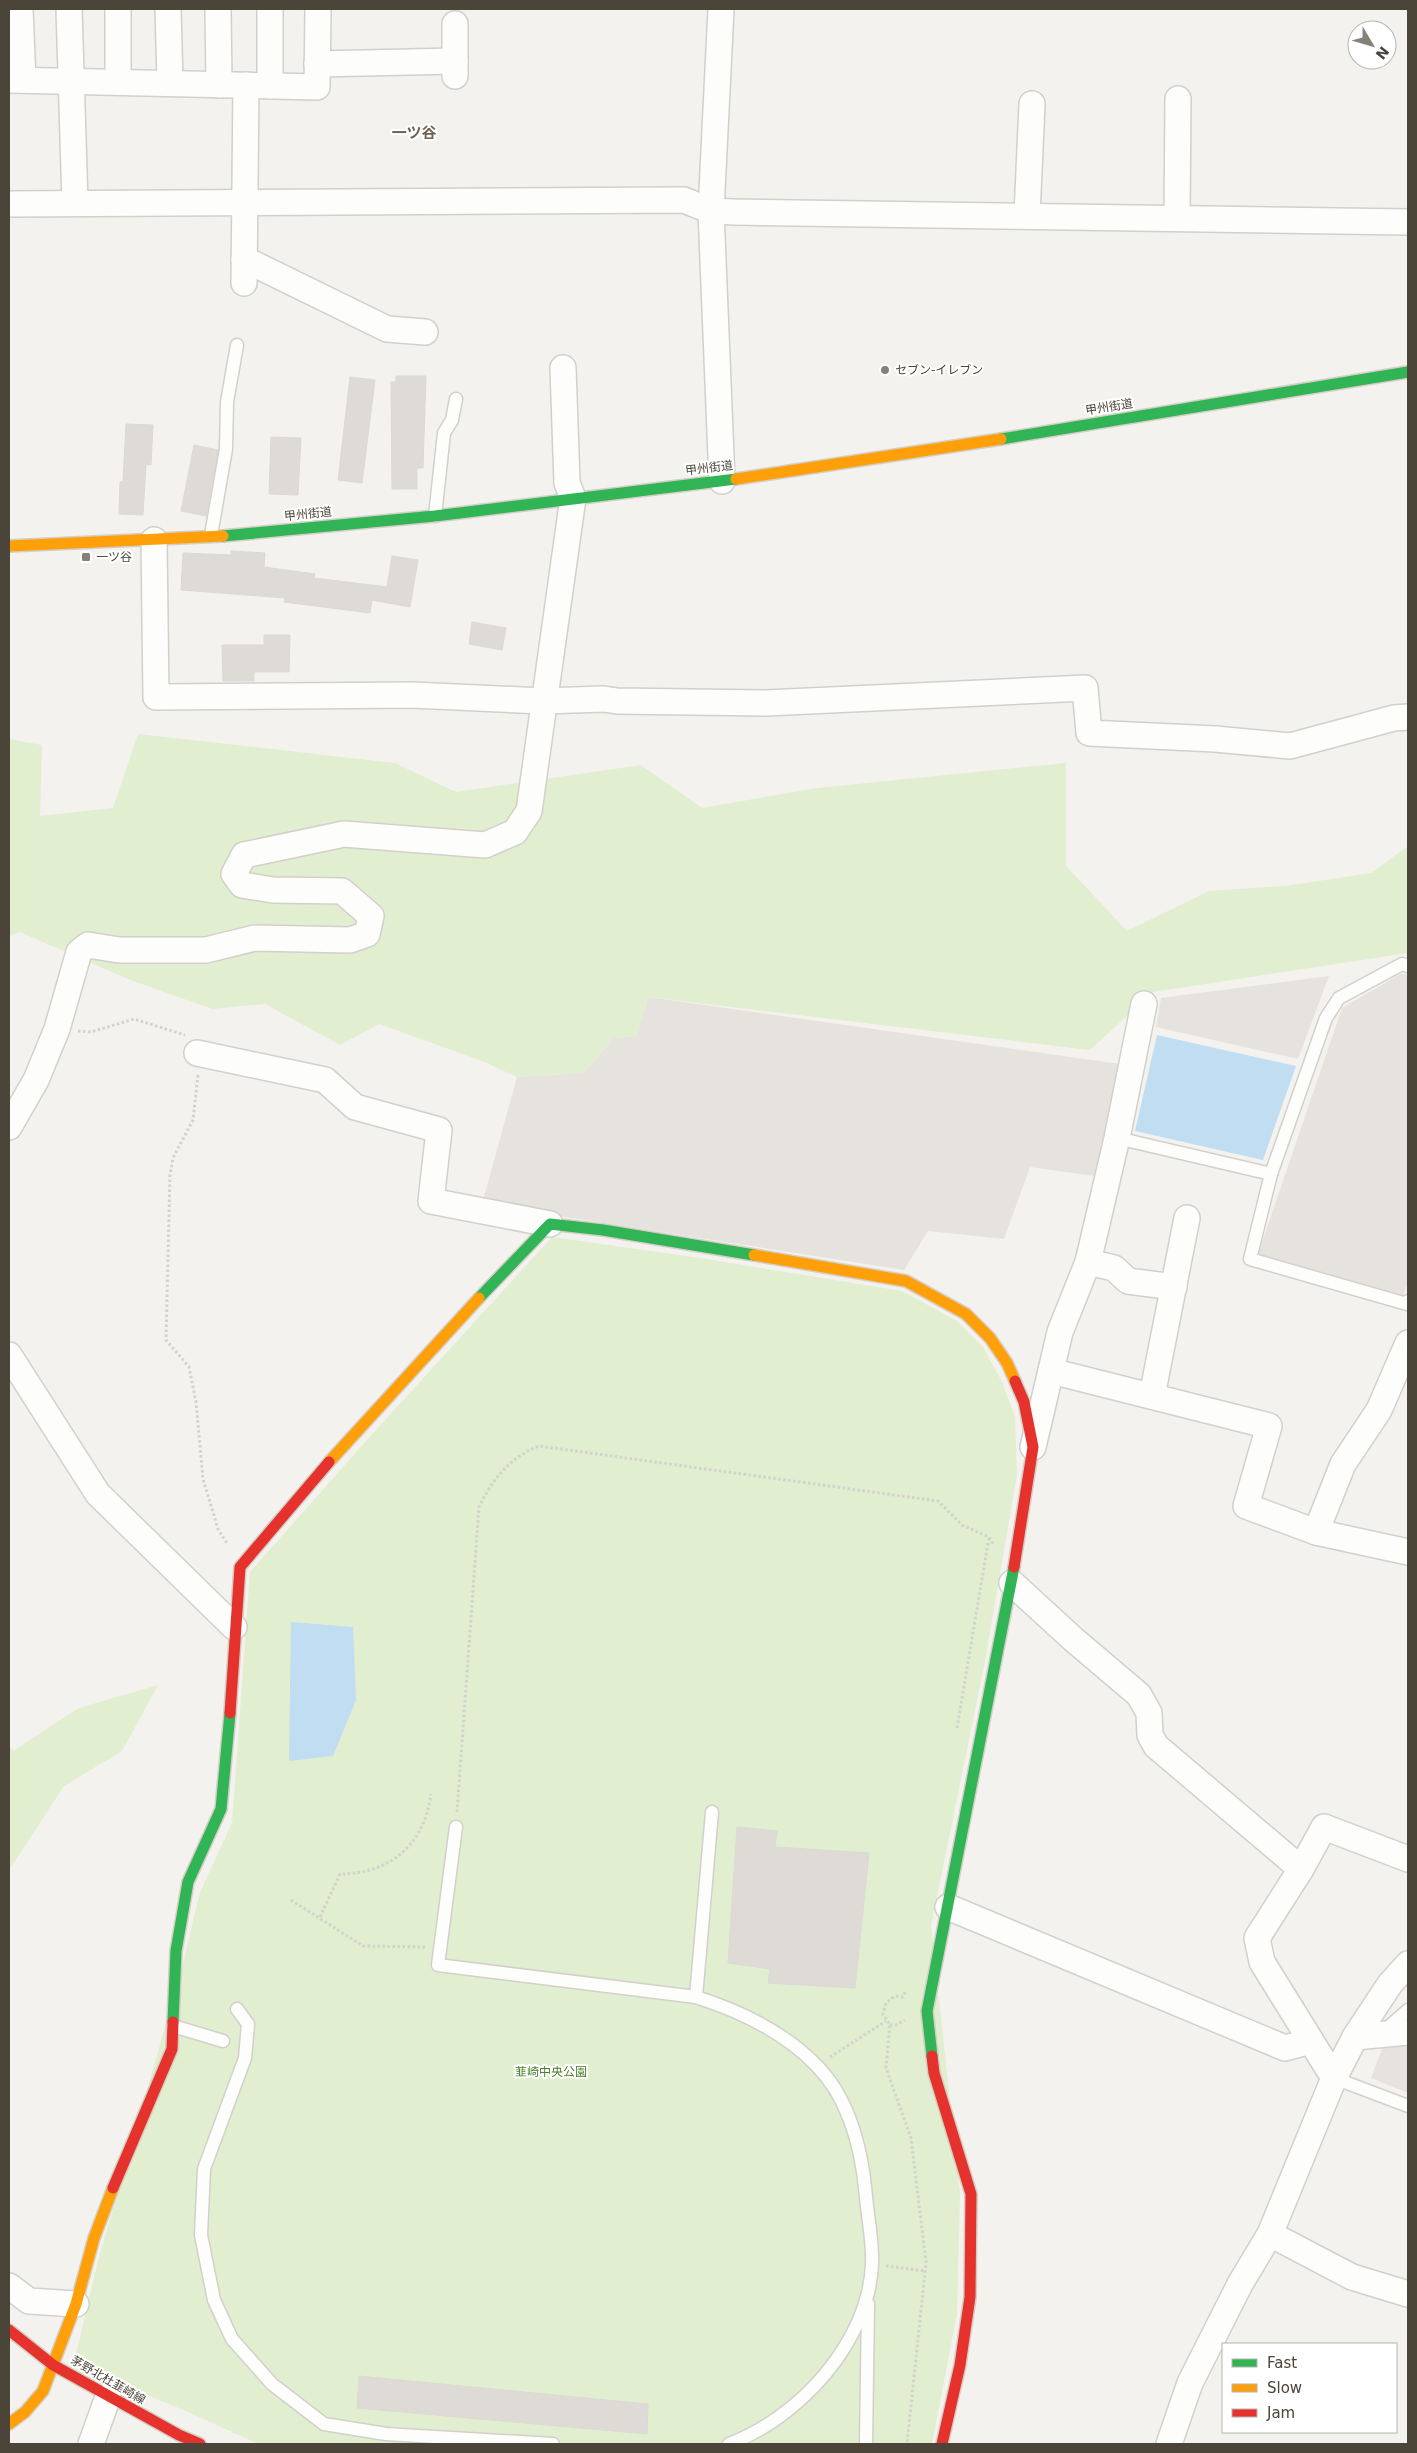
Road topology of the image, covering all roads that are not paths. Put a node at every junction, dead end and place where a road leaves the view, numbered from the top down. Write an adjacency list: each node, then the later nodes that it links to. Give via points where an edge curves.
1 (20, 9): 11 (street)
2 (69, 9): 12 (street)
3 (118, 9): 13 (street)
4 (168, 9): 14 (street)
5 (218, 9): 15 (street)
6 (270, 9): 16 (street)
7 (318, 9): 10 (street)
8 (721, 9): 22 (street)
9 (454, 24): 10 (street, via 455,69)
10 (317, 64): 16 (street, via 317,87)
11 (16, 80): 12 (street)
12 (72, 80): 13 (street); 20 (street)
13 (118, 82): 14 (street)
14 (170, 83): 15 (street)
15 (219, 85): 16 (street)
16 (258, 86): 19 (street)
17 (1178, 99): 24 (street)
18 (1032, 104): 23 (street)
19 (243, 202): 20 (street); 22 (street, via 684,200); 26 (street, via 244,271 387,329)
20 (75, 203): 21 (street)
21 (9, 204)
22 (711, 211): 23 (street); 31 (street)
23 (1027, 215): 24 (street)
24 (1177, 218): 25 (street)
25 (1408, 222)
26 (425, 332)
27 (237, 345): 34 (lane, via 227,402 226,449)
28 (563, 368): 32 (street, via 567,483)
29 (1408, 372): 31 (main road, 甲州街道, via 960,446)
30 (456, 399): 33 (lane, via 452,420 444,433)
31 (722, 481): 32 (main road, 甲州街道)
32 (573, 498): 33 (main road, 甲州街道); 37 (street)
33 (435, 516): 34 (main road, 甲州街道)
34 (211, 536): 35 (main road, 甲州街道)
35 (154, 540): 36 (main road, 甲州街道); 37 (street, via 156,697 413,694)
36 (9, 546)
37 (544, 701): 38 (street, via 604,699 766,703 1085,688 1089,733 1290,746); 42 (street, via 529,811 515,832 485,845 344,834 244,855 234,874 242,885 273,890 342,892 371,916 367,934 350,940 256,938 206,950 119,950 88,945 80,952 57,1029 36,1080)
38 (1408, 717)
39 (1408, 966): 44 (lane, via 1402,964 1339,998 1326,1018)
40 (1144, 1004): 43 (street)
41 (197, 1053): 45 (street, via 324,1080 355,1107 439,1130 431,1201)
42 (9, 1127)
43 (1117, 1138): 44 (lane); 49 (street)
44 (1271, 1174): 51 (lane, via 1250,1258 1407,1304)
45 (522, 1218): 47 (street); 48 (street)
46 (1187, 1218): 50 (street)
47 (550, 1224): 48 (main road); 56 (main road, via 604,1230 906,1281 966,1314 990,1338 1007,1363 1024,1402)
48 (524, 1249): 60 (main road, via 332,1459 240,1567)
49 (1088, 1262): 50 (street, via 1114,1268 1128,1281); 54 (street, via 1060,1332)
50 (1174, 1287): 55 (street)
51 (1408, 1301)
52 (1408, 1343): 57 (street, via 1379,1410 1343,1464)
53 (9, 1355): 60 (street, via 98,1494)
54 (1051, 1370): 55 (street); 56 (street)
55 (1152, 1396): 57 (street, via 1269,1426 1246,1506)
56 (1033, 1447): 59 (main road)
57 (1316, 1532): 58 (street)
58 (1408, 1552)
59 (1012, 1583): 64 (street, via 1139,1694 1149,1713 1150,1735 1156,1746); 65 (main road)
60 (234, 1627): 70 (main road, via 221,1809 188,1882 176,1951)
61 (712, 1812): 67 (lane)
62 (456, 1827): 67 (lane, via 438,1966)
63 (1408, 1859): 64 (street, via 1324,1827)
64 (1301, 1870): 75 (street, via 1257,1938 1262,1962)
65 (948, 1907): 75 (street, via 1285,2048); 92 (main road, via 927,2011 934,2073 970,2194 970,2296 960,2365)
66 (1408, 1964): 73 (street, via 1390,1984)
67 (696, 1997): 80 (lane, via 736,2010 774,2031 817,2065 833,2088 856,2134 863,2164 872,2264)
68 (237, 2009): 89 (lane, via 248,2024 245,2058 204,2169 201,2235 214,2300 232,2339 272,2384 324,2424 386,2434)
69 (1408, 2010): 72 (lane)
70 (173, 2026): 74 (lane); 82 (main road, via 172,2049 94,2238)
71 (1408, 2032): 72 (street)
72 (1380, 2034): 73 (street)
73 (1355, 2037): 76 (street)
74 (223, 2041)
75 (1311, 2041): 76 (street)
76 (1334, 2078): 77 (lane); 78 (street)
77 (1408, 2106)
78 (1270, 2234): 81 (street, via 1352,2277); 93 (street, via 1240,2284 1190,2383)
79 (9, 2286): 82 (street, via 28,2300)
80 (868, 2286): 90 (lane, via 856,2328 825,2374 783,2416 749,2437); 91 (lane)
81 (1408, 2294)
82 (76, 2304): 84 (main road)
83 (9, 2330): 84 (main road, 茅野北杜韮崎線)
84 (53, 2365): 85 (main road, 茅野北杜韮崎線); 86 (main road, via 43,2391)
85 (108, 2397): 87 (street); 88 (main road, 茅野北杜韮崎線)
86 (9, 2424)
87 (91, 2444)
88 (200, 2444)
89 (553, 2444)
90 (729, 2444)
91 (866, 2444)
92 (942, 2444)
93 (1169, 2444)

